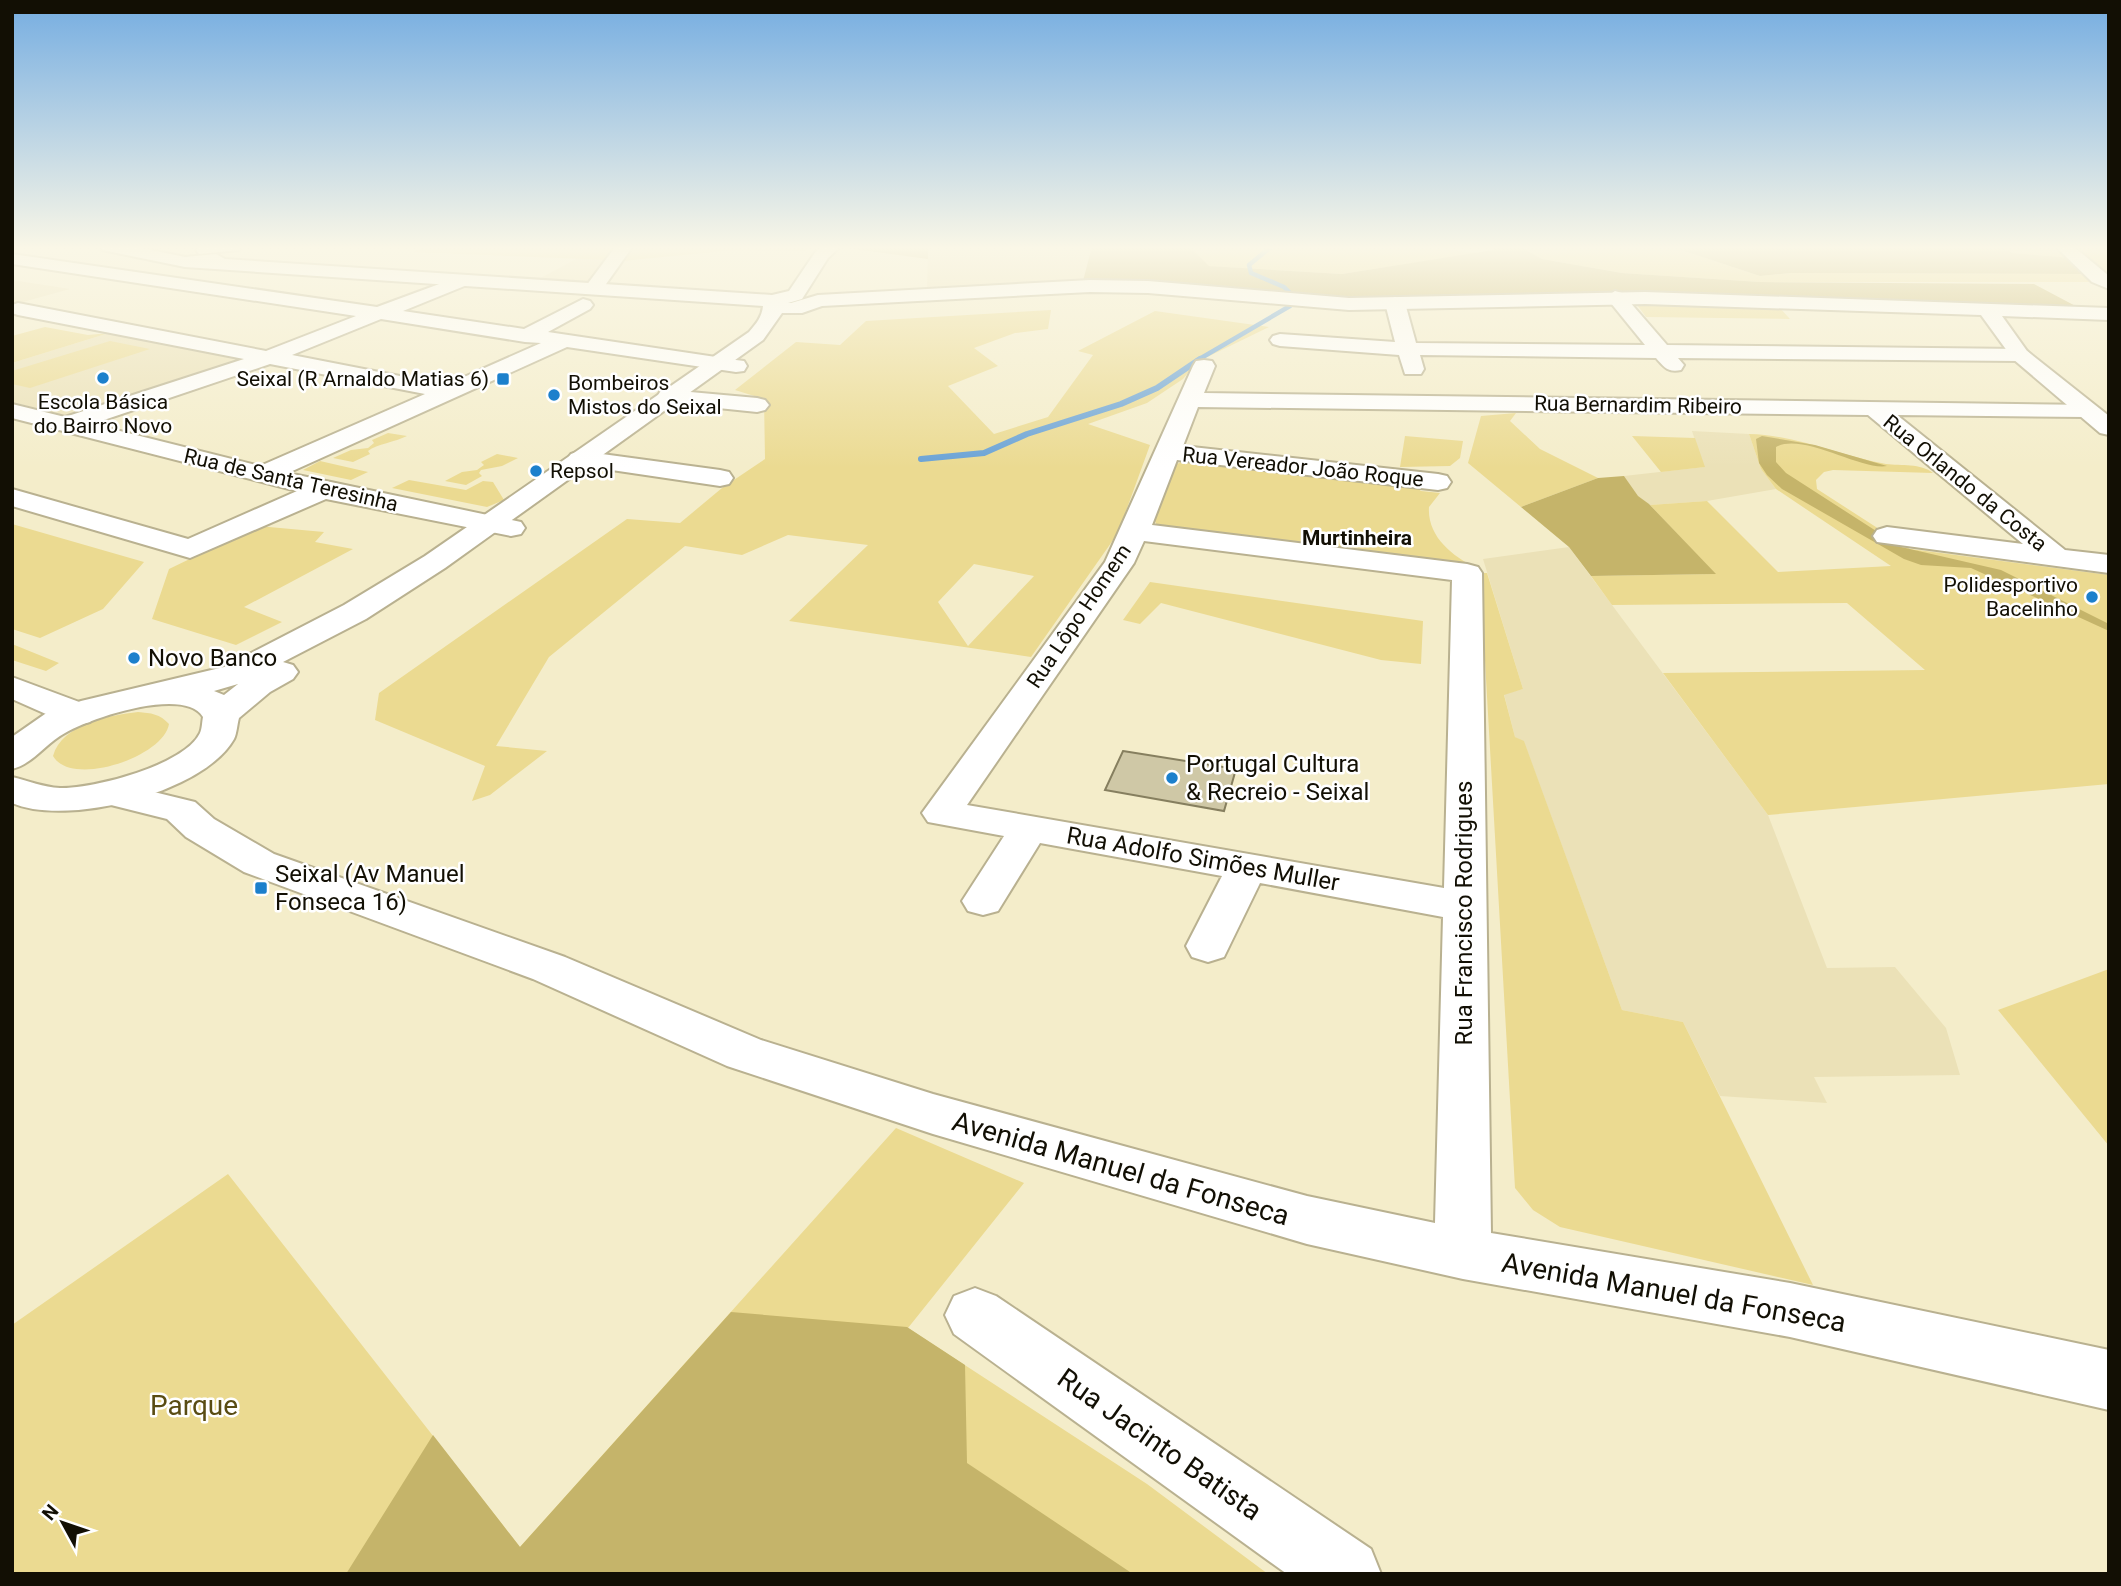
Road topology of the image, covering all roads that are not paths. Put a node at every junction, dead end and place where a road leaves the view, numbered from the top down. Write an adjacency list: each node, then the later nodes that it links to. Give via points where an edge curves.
1 (107, 320): 16 (street)
2 (361, 320): 16 (street)
3 (424, 320): 10 (street)
4 (551, 320): 10 (street)
5 (770, 320): 17 (street)
6 (788, 320): 17 (street, via 778,334)
7 (1399, 320): 13 (street)
8 (1634, 320): 14 (street)
9 (1994, 320): 15 (street)
10 (525, 336): 12 (street)
11 (1279, 340): 13 (street)
12 (564, 341): 17 (street); 20 (street)
13 (1406, 349): 14 (street); 24 (street)
14 (1662, 352): 15 (street); 26 (street)
15 (2020, 355): 28 (street)
16 (265, 358): 20 (street); 30 (street)
17 (726, 364): 21 (street)
18 (1204, 366): 22 (street, Rua Lôpo Homem)
19 (1304, 366): 23 (street)
20 (448, 392): 34 (street)
21 (679, 398): 25 (street); 33 (street)
22 (1191, 400): 23 (street, Rua Bernardim Ribeiro); 32 (street, Rua Lôpo Homem)
23 (1316, 401): 24 (street, Rua Bernardim Ribeiro)
24 (1424, 403): 26 (street, Rua Bernardim Ribeiro)
25 (757, 405)
26 (1705, 406): 27 (street, Rua Bernardim Ribeiro)
27 (1874, 408): 28 (street, Rua Bernardim Ribeiro); 42 (street, Rua Orlando da Costa)
28 (2086, 410): 31 (street)
29 (12, 411): 30 (street, Rua de Santa Teresinha)
30 (65, 425): 34 (street, Rua de Santa Teresinha)
31 (2109, 428)
32 (1169, 452): 36 (street, Rua Vereador João Roque); 40 (street, Rua Lôpo Homem)
33 (591, 461): 35 (street); 39 (street)
34 (262, 475): 37 (street, Rua de Santa Teresinha)
35 (720, 478)
36 (1438, 482)
37 (323, 491): 38 (street, via 190,549); 39 (street, Rua de Santa Teresinha)
38 (12, 497)
39 (500, 526): 45 (street, via 273,656 216,680); 47 (street, via 433,584 258,685)
40 (1135, 531): 50 (street, Rua Lôpo Homem, via 1119,563); 54 (street, Rua Francisco Rodrigues, via 1466,573)
41 (1887, 536): 42 (street)
42 (2056, 557): 43 (street)
43 (2109, 564)
44 (12, 687): 46 (street)
45 (138, 697): 46 (street); 47 (street, via 185,695 215,706)
46 (77, 714): 48 (street, via 31,739)
47 (222, 715): 49 (street, via 215,739)
48 (13, 782): 49 (street, Avenida Manuel da Fonseca, via 45,800 65,801)
49 (183, 788): 56 (street, Avenida Manuel da Fonseca, via 200,828 259,863 549,968 744,1053 933,1114 1294,1216)
50 (942, 813): 51 (street, Rua Adolfo Simões Muller)
51 (1029, 828): 52 (street, Rua Adolfo Simões Muller); 53 (street)
52 (1247, 867): 54 (street, Rua Adolfo Simões Muller); 55 (street)
53 (983, 901)
54 (1464, 906): 56 (street, Rua Francisco Rodrigues)
55 (1208, 946)
56 (1463, 1254): 58 (street, Avenida Manuel da Fonseca, via 1790,1310)
57 (975, 1315): 59 (street, Rua Jacinto Batista)
58 (2109, 1380)
59 (1346, 1574)

